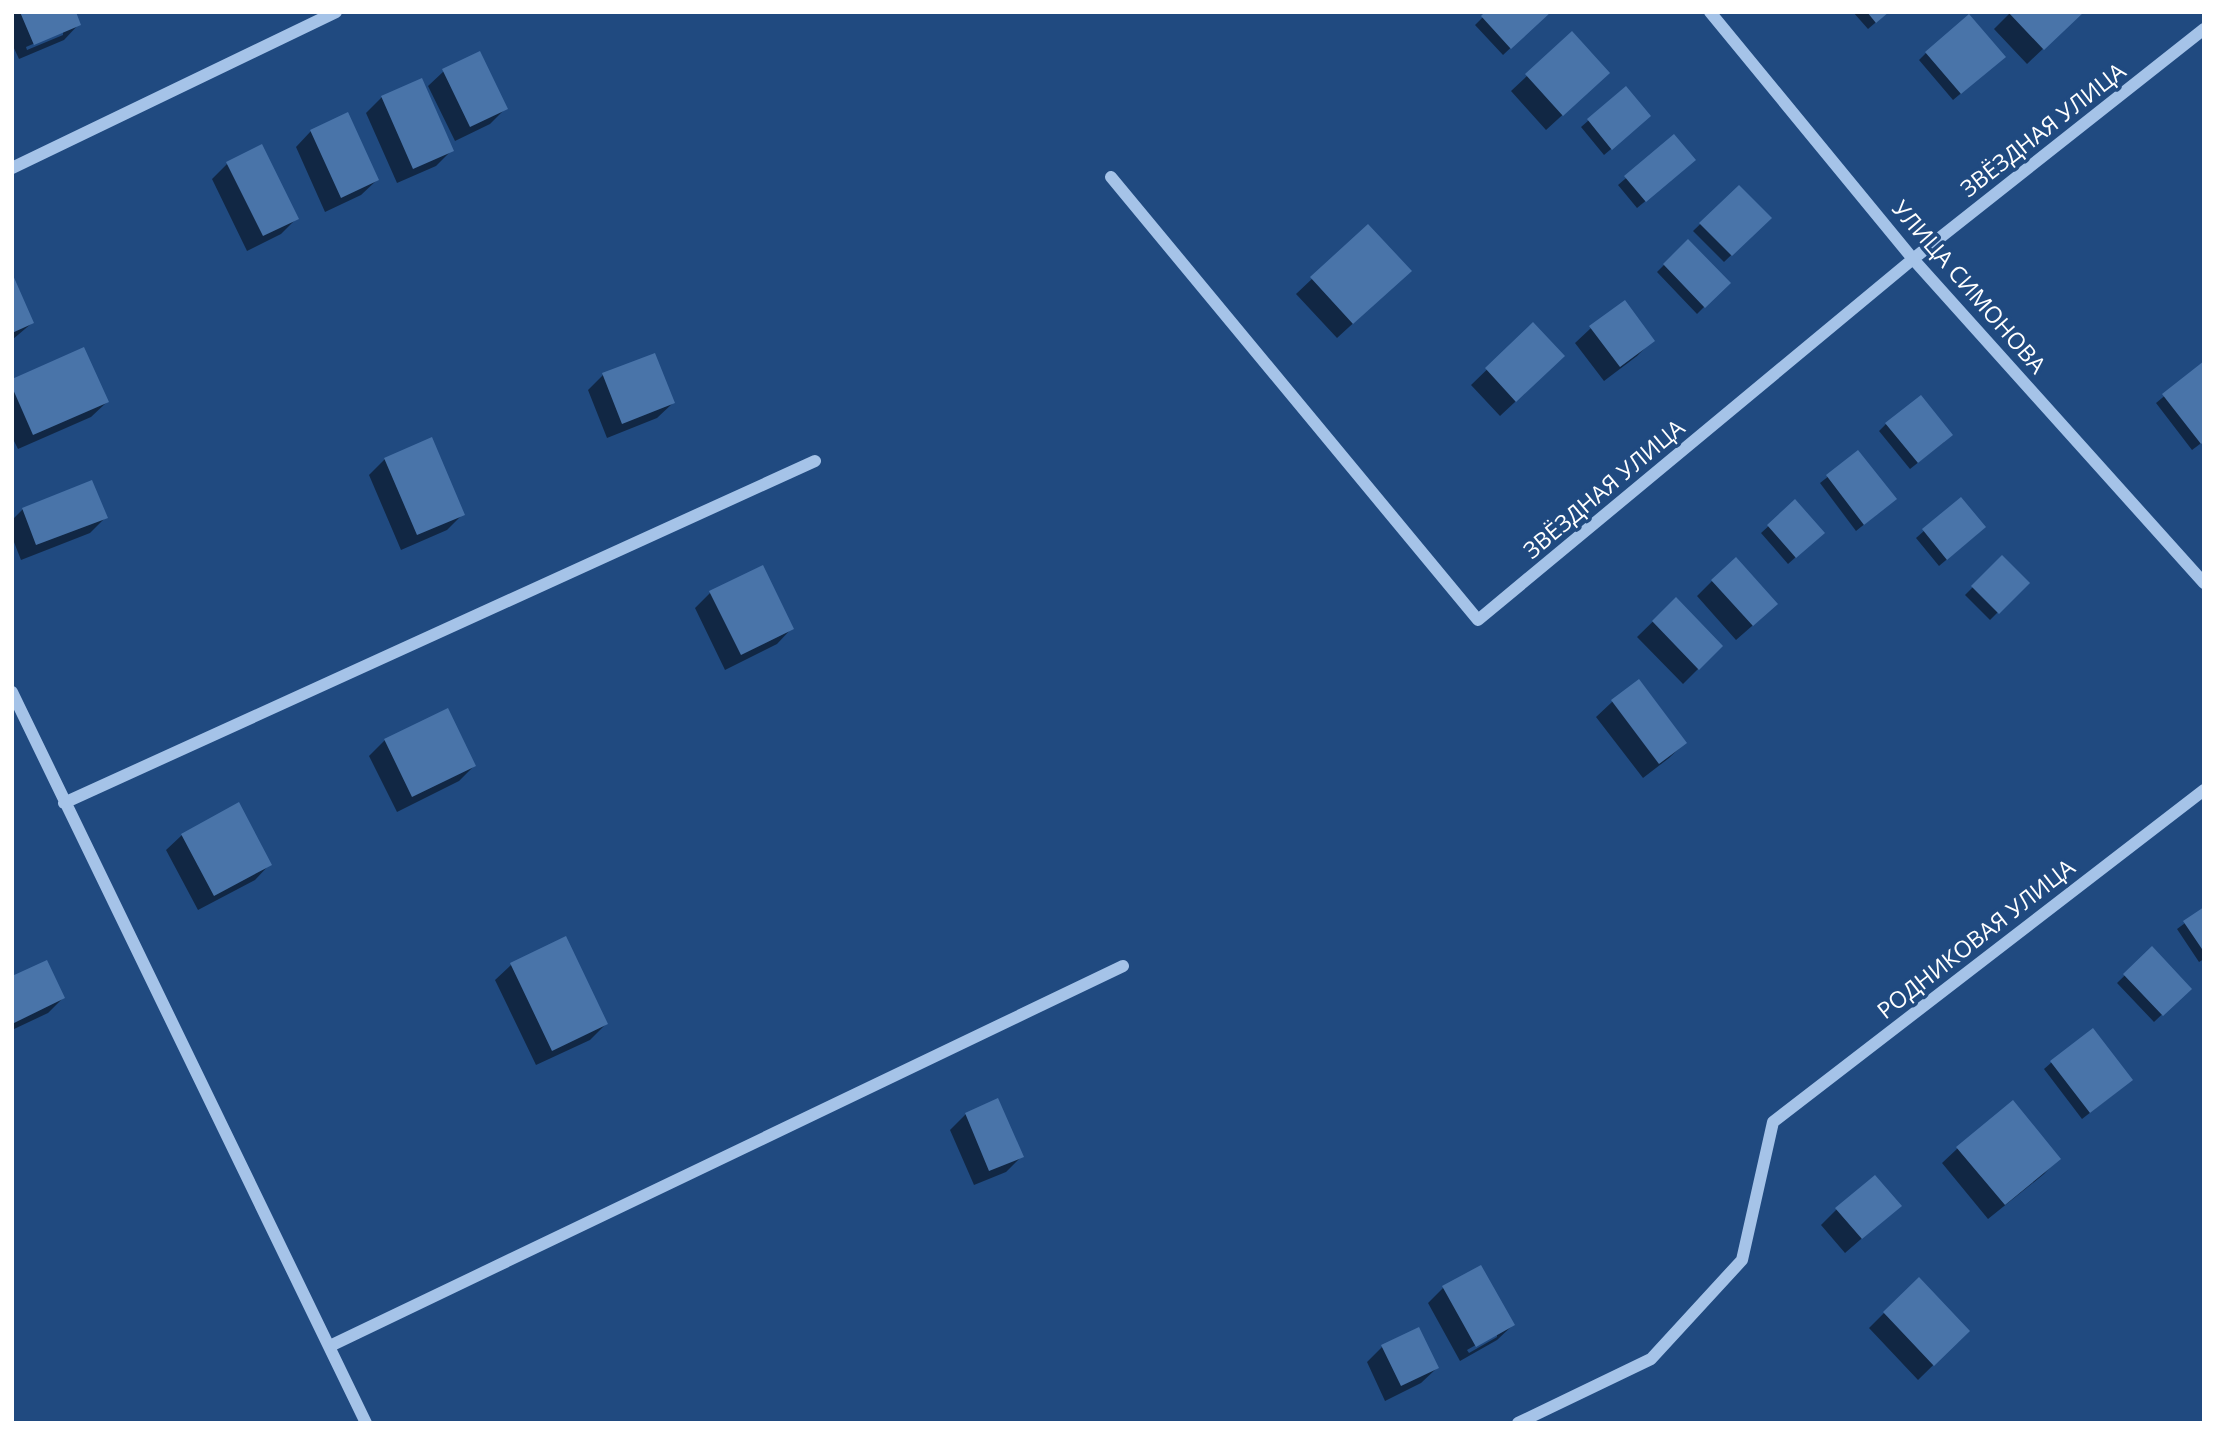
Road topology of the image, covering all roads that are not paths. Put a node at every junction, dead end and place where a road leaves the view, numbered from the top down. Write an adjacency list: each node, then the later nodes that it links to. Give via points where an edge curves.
1 (336, 12): 4 (street)
2 (1710, 12): 6 (street, УЛИЦА СИМОНОВА)
3 (2204, 29): 6 (street, ЗВЁЗДНАЯ УЛИЦА)
4 (12, 168)
5 (1111, 177): 6 (street, ЗВЁЗДНАЯ УЛИЦА, via 1478,620)
6 (1913, 259): 8 (street, УЛИЦА СИМОНОВА)
7 (814, 461): 11 (street)
8 (2204, 583)
9 (12, 692): 11 (street)
10 (2204, 790): 15 (street, РОДНИКОВАЯ УЛИЦА, via 1773,1122 1742,1260 1651,1359)
11 (64, 803): 13 (street)
12 (1123, 966): 13 (street)
13 (330, 1346): 14 (street)
14 (366, 1423)
15 (1518, 1423)

